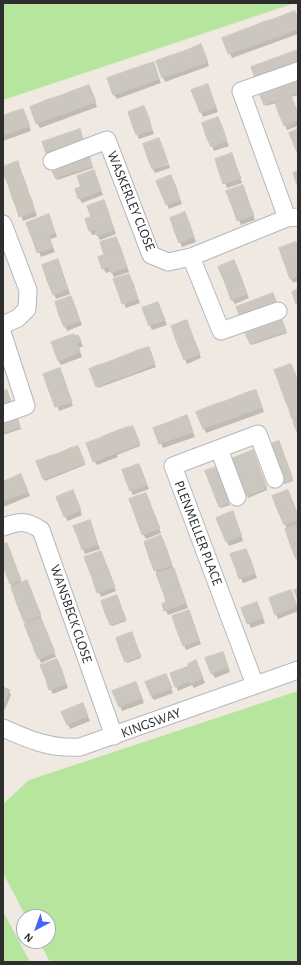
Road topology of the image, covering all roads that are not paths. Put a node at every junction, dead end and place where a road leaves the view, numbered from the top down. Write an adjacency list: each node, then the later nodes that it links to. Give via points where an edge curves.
1 (298, 71): 3 (street, WASKERLEY CLOSE, via 241,91)
2 (52, 161): 5 (street, WASKERLEY CLOSE, via 107,140 151,255 168,262)
3 (292, 218): 5 (street, WASKERLEY CLOSE)
4 (3, 224): 7 (street, via 28,290 27,309 18,318)
5 (191, 257): 6 (street, via 221,331)
6 (278, 311)
7 (3, 325)
8 (3, 335): 9 (street, via 26,406)
9 (3, 414)
10 (219, 449): 11 (street, PLENMELLER PLACE, via 258,434); 12 (street); 15 (street, PLENMELLER PLACE, via 173,466)
11 (275, 479)
12 (237, 497)
13 (3, 527): 17 (street, WANSBECK CLOSE, via 17,522 31,523 41,530)
14 (298, 670): 15 (street, KINGSWAY)
15 (255, 685): 17 (street, KINGSWAY)
16 (4, 731): 17 (street, KINGSWAY, via 46,746 65,748 80,747)
17 (114, 736)

